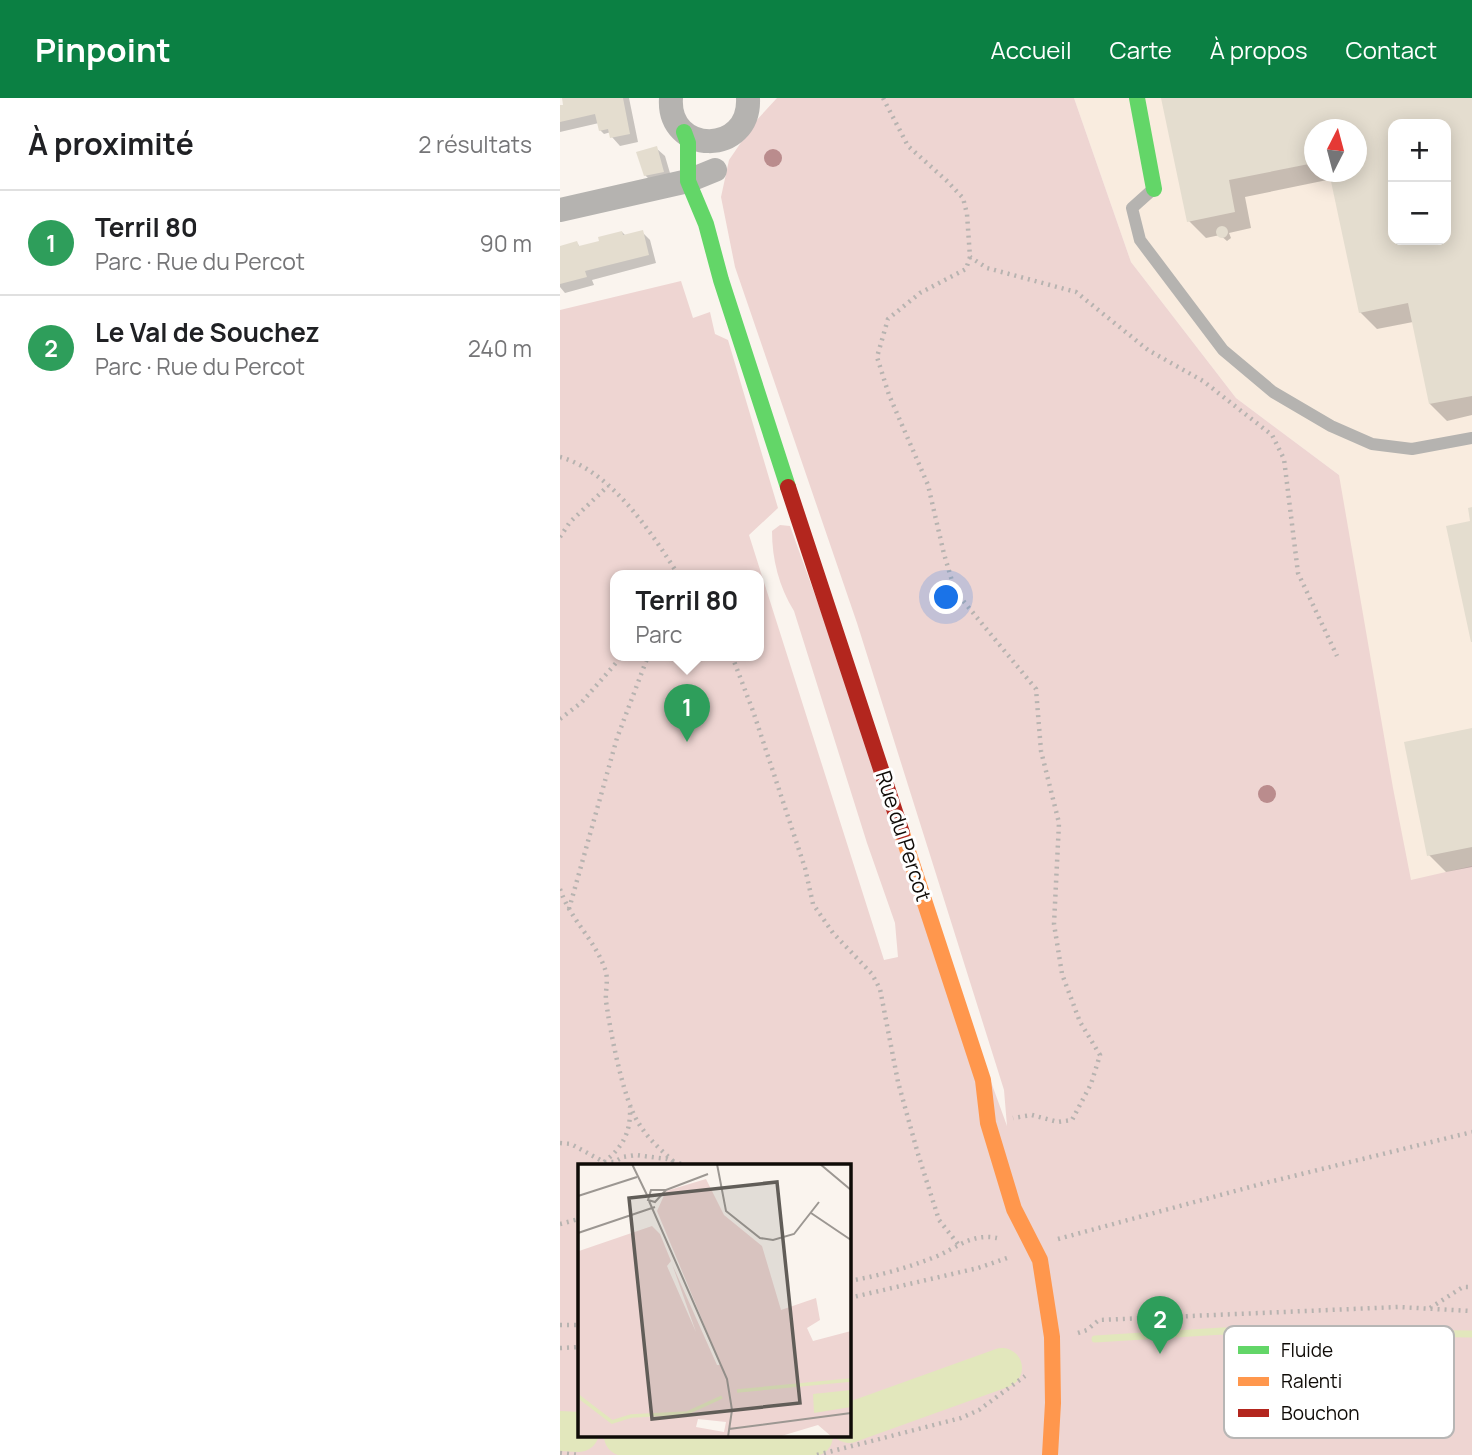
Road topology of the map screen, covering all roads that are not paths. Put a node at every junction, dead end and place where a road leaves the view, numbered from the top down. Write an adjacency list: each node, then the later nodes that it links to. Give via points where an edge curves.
1 (671, 98): 5 (street, via 674,121)
2 (767, 98): 4 (street, via 753,114)
3 (1137, 98): 8 (street)
4 (741, 117): 5 (street, via 719,141 694,139); 6 (street, Rue du Percot)
5 (684, 132): 7 (street, Rue du Percot)
6 (715, 170): 7 (street); 10 (street, Rue du Percot)
7 (688, 181): 9 (street); 10 (street, Rue du Percot)
8 (1154, 189): 11 (lane, via 1132,208 1140,240 1223,350 1273,392 1371,444 1412,449)
9 (560, 209)
10 (706, 224): 12 (street, Rue du Percot, via 983,1080 988,1123 1014,1209 1040,1260 1052,1337)
11 (1472, 438)
12 (1050, 1455)

